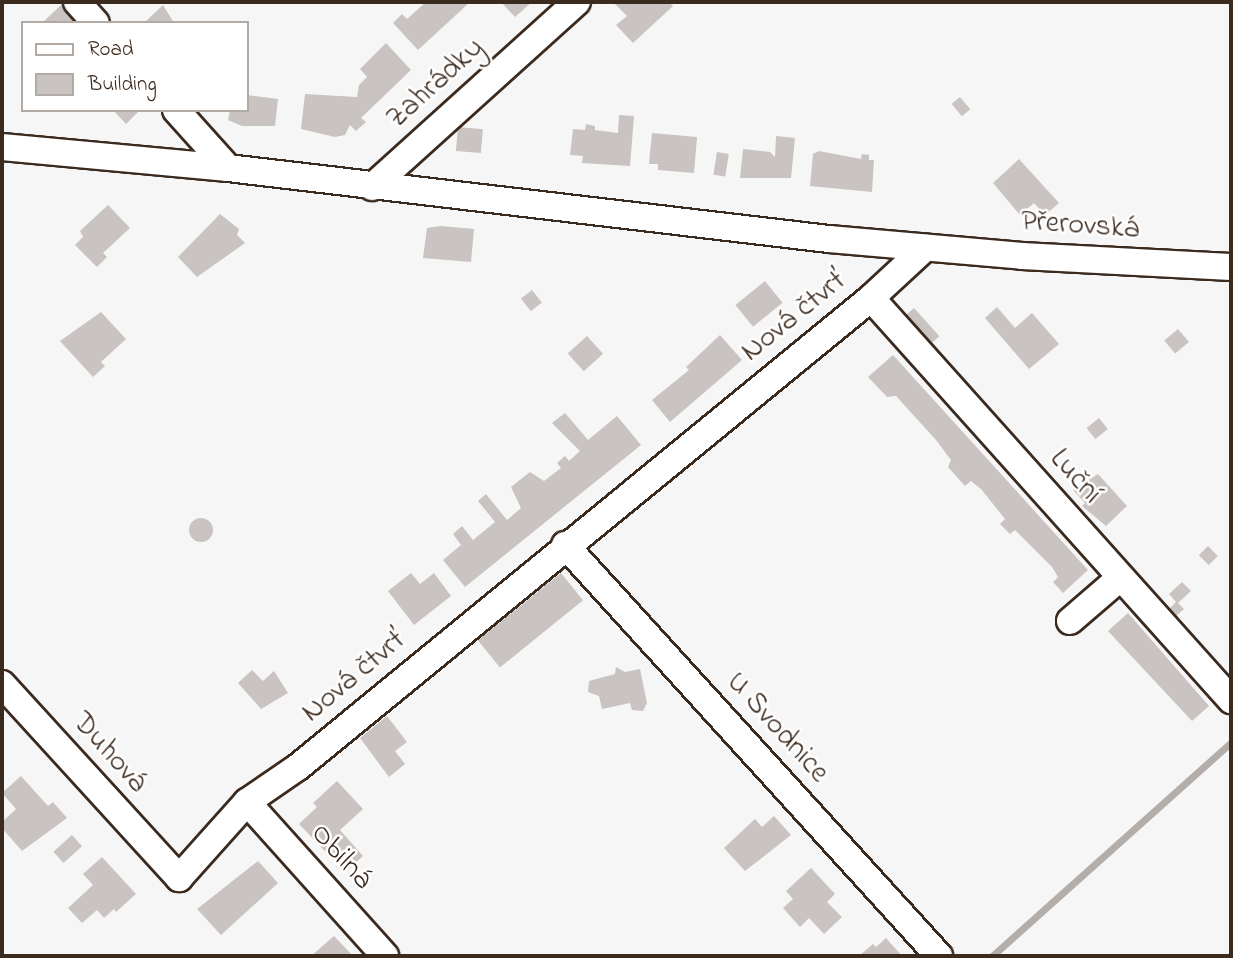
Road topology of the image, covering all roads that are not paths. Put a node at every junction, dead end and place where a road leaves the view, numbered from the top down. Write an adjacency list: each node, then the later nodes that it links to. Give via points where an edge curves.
1 (77, 2): 3 (street)
2 (577, 2): 7 (street, Zahrádky)
3 (94, 21)
4 (178, 112): 6 (street)
5 (2, 147): 6 (street, Nová čtvrť)
6 (229, 168): 7 (street, Nová čtvrť)
7 (372, 187): 8 (street, Nová čtvrť)
8 (925, 248): 9 (street, Přerovská); 10 (street, Nová čtvrť)
9 (1231, 267)
10 (871, 298): 11 (street, Nová čtvrť); 12 (street, Luční)
11 (565, 545): 16 (street, Nová čtvrť, via 298,767); 19 (street, U Svodnice)
12 (1120, 578): 13 (street); 15 (street, Luční)
13 (1070, 621)
14 (2, 684): 17 (street, Duhová)
15 (1231, 700)
16 (247, 802): 17 (street, Nová čtvrť, via 179,877); 18 (street, Obilná)
17 (167, 867)
18 (386, 956)
19 (939, 956)

